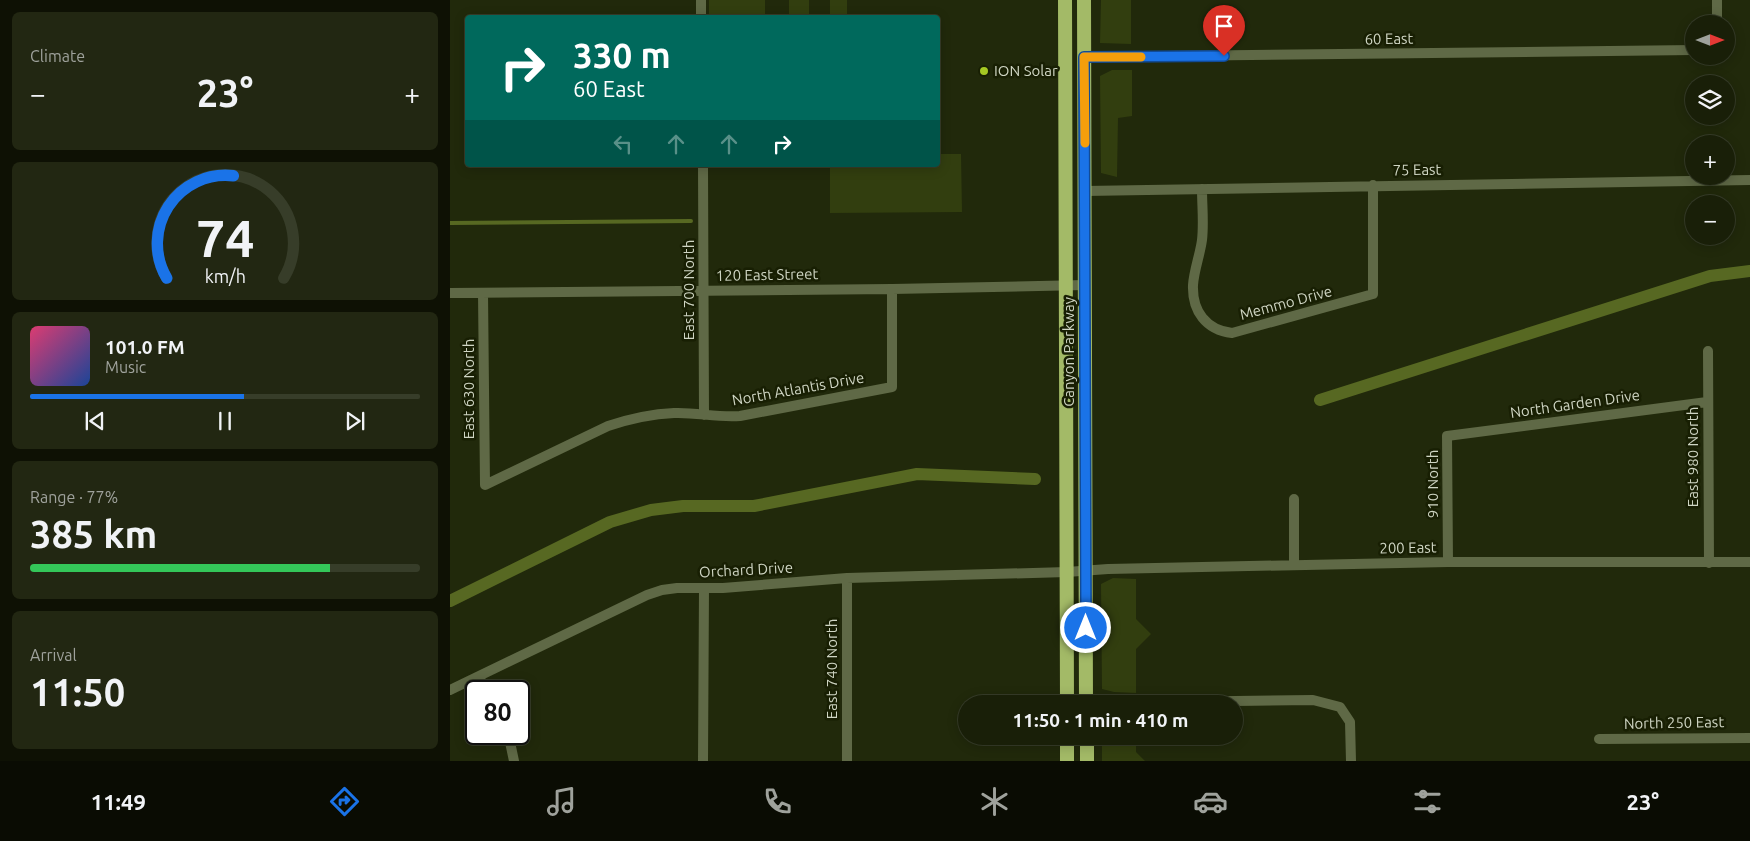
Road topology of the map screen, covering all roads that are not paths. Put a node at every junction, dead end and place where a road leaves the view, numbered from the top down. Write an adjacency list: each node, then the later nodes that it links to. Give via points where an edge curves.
1 (701, 0): 5 (street)
2 (1065, 0): 14 (highway, Canyon Parkway)
3 (1084, 0): 8 (highway, Canyon Parkway)
4 (1717, 0): 6 (street)
5 (701, 15)
6 (1717, 15)
7 (1685, 50): 8 (street, 60 East)
8 (1084, 57): 13 (highway, Canyon Parkway)
9 (703, 167): 17 (street, East 700 North)
10 (1750, 180): 11 (street, 75 East)
11 (1373, 185): 12 (street, 75 East); 12 (street, Memmo Drive, via 1373,294 1232,333 1221,332 1206,323 1196,303 1193,286 1202,238)
12 (1202, 189): 13 (street, 75 East)
13 (1085, 191): 15 (highway, Canyon Parkway)
14 (1066, 285): 15 (street, 120 East Street); 16 (street, 120 East Street); 31 (highway, Canyon Parkway)
15 (1085, 285): 30 (highway, Canyon Parkway)
16 (892, 289): 17 (street, 120 East Street); 22 (street, North Atlantis Drive, via 892,387 740,416)
17 (704, 290): 19 (street, 120 East Street); 22 (street, East 700 North)
18 (450, 293): 19 (street, 120 East Street)
19 (483, 293): 24 (street, East 630 North)
20 (1708, 351): 21 (street, East 980 North)
21 (1707, 402): 23 (street, North Garden Drive); 28 (street, East 980 North)
22 (704, 415): 24 (street, North Atlantis Drive, via 673,413 608,426)
23 (1447, 436): 26 (street, 910 North)
24 (484, 485)
25 (1294, 499): 29 (street)
26 (1448, 562): 28 (street, 200 East); 29 (street, 200 East)
27 (1750, 562): 28 (street, 200 East)
28 (1709, 563)
29 (1294, 565): 30 (street, 200 East)
30 (1086, 571): 31 (street, 200 East); 38 (highway, Canyon Parkway)
31 (1067, 572): 32 (street, Orchard Drive); 37 (highway, Canyon Parkway)
32 (846, 578): 33 (street, Orchard Drive); 47 (street, East 740 North)
33 (704, 588): 34 (street, Orchard Drive, via 677,588 647,595); 46 (street)
34 (479, 677): 35 (street); 36 (street, Orchard Drive)
35 (480, 680)
36 (450, 690)
37 (1067, 695)
38 (1086, 695)
39 (1243, 701): 50 (street, via 1313,700 1340,708 1350,722)
40 (1750, 738): 41 (street, North 250 East)
41 (1599, 739)
42 (511, 745): 45 (street)
43 (1067, 745): 48 (highway)
44 (1087, 745): 49 (highway)
45 (514, 761)
46 (704, 761)
47 (846, 761)
48 (1067, 761)
49 (1087, 761)
50 (1351, 761)

